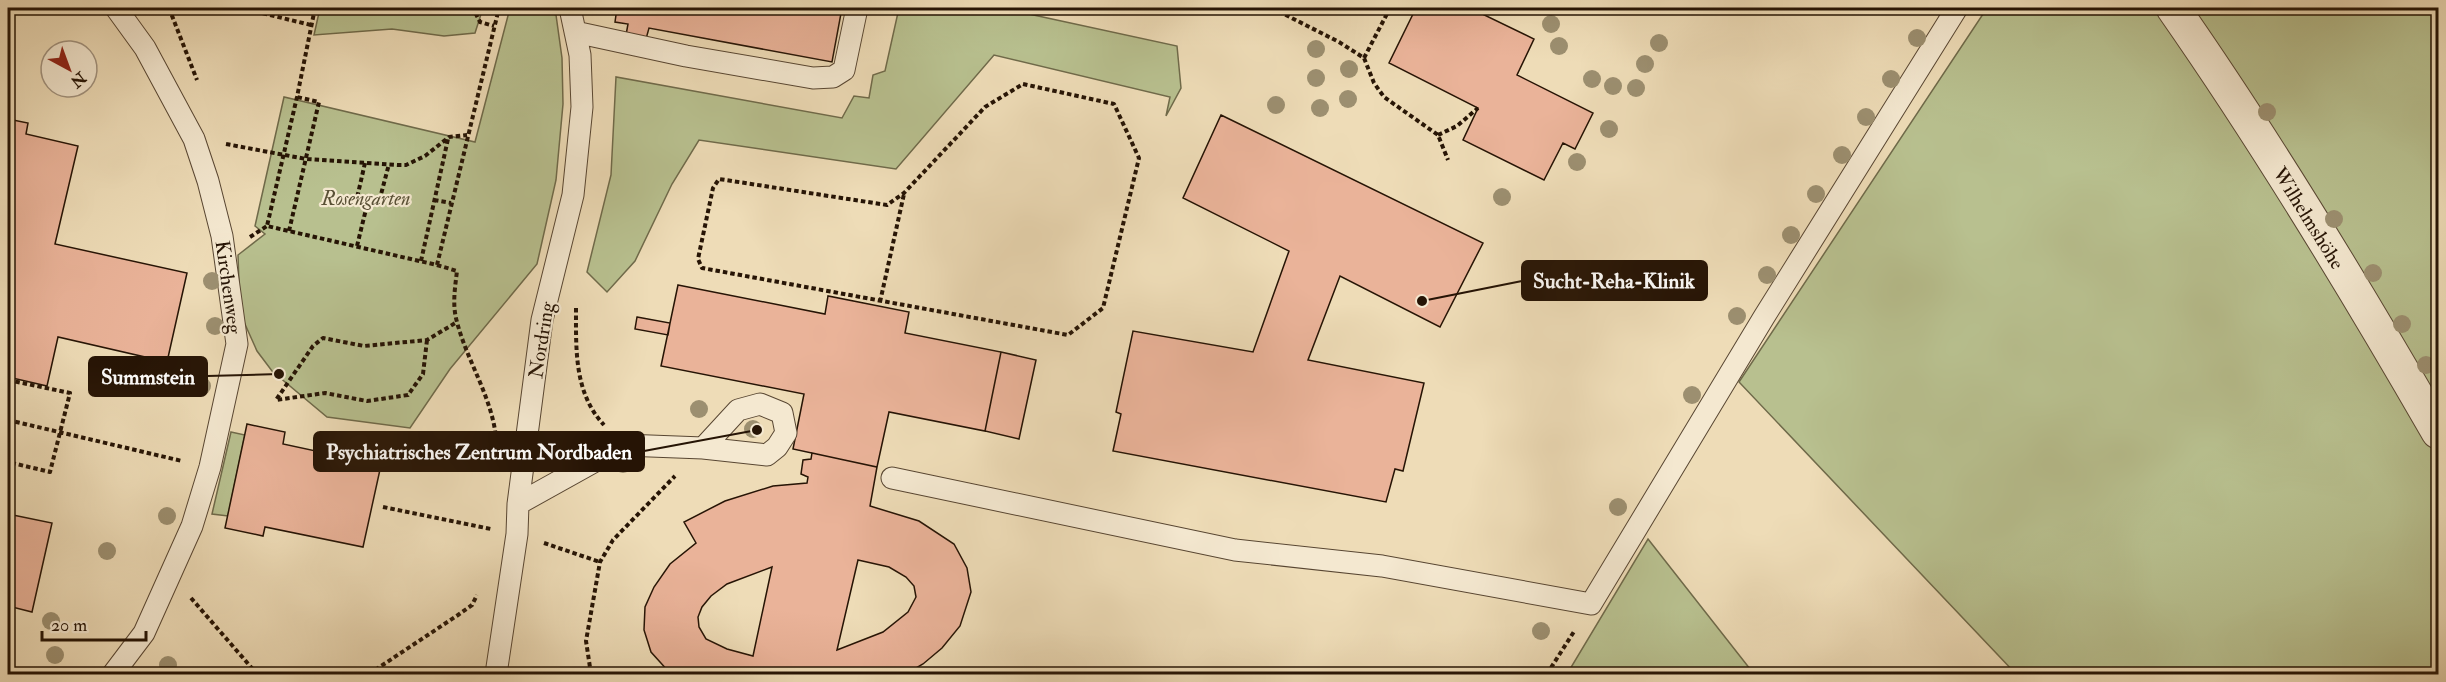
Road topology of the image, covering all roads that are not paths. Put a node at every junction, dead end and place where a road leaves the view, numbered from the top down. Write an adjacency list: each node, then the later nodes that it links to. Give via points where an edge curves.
1 (116, 8): 11 (lane, Kirchenweg, via 145,48 194,139 222,236 237,344 210,467 192,526 144,633)
2 (570, 8): 6 (lane, Nordring)
3 (857, 8): 6 (lane, via 844,70 833,77 813,78 686,56)
4 (1957, 8): 9 (lane, via 1591,604 1382,566 1235,550)
5 (2173, 8): 7 (street, Wilhelmshöhe, via 2228,87)
6 (575, 32): 10 (lane, Nordring, via 582,107 573,195 542,320)
7 (2439, 432)
8 (703, 448): 10 (lane, via 624,445)
9 (892, 478)
10 (518, 504): 12 (lane, Nordring)
11 (113, 675)
12 (496, 675)

